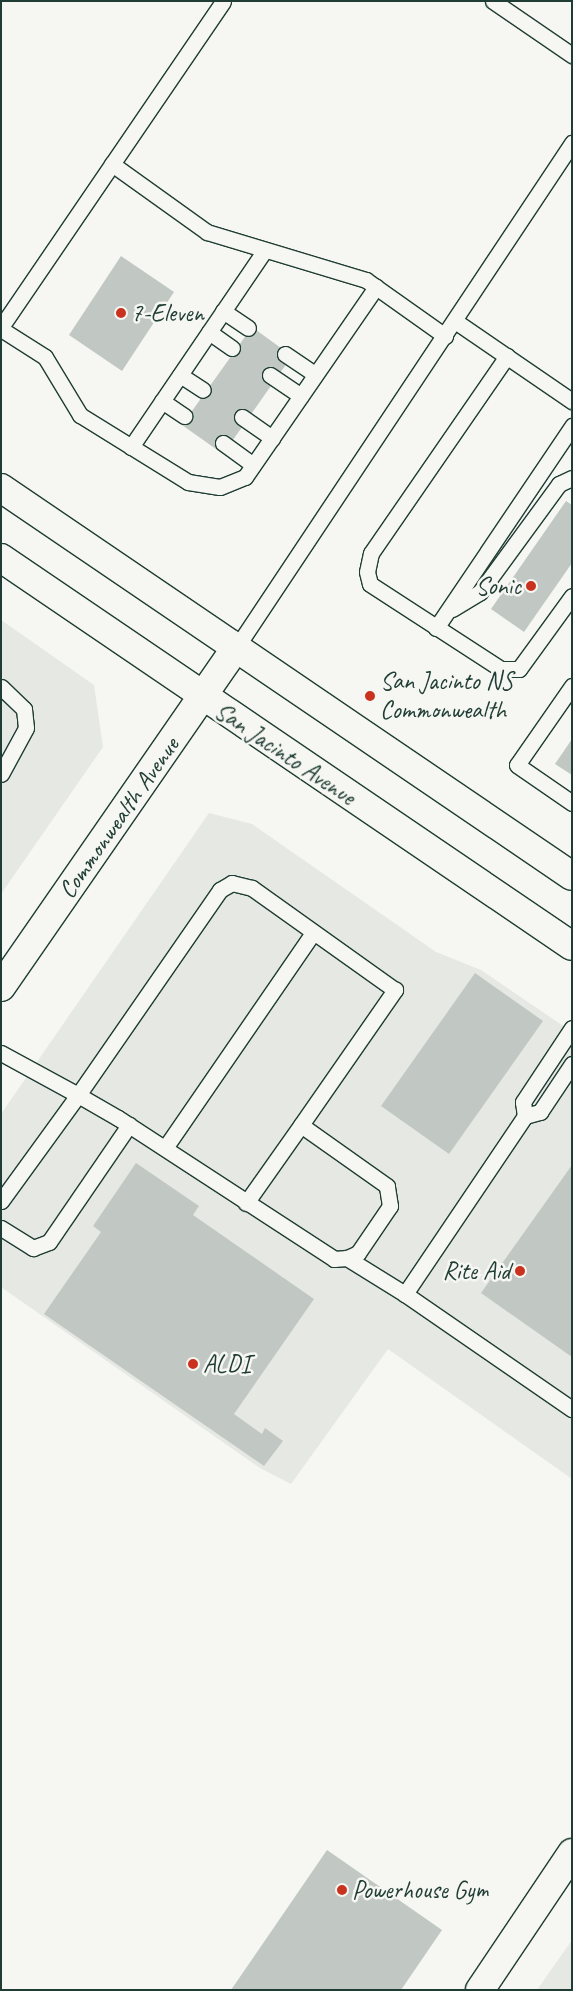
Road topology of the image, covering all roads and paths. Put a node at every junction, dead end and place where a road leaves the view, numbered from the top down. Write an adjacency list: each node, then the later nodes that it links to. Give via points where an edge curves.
1 (223, 1): 5 (lane)
2 (493, 1): 3 (lane)
3 (572, 55)
4 (572, 143): 9 (lane)
5 (112, 164): 6 (lane, via 208,232); 10 (lane)
6 (264, 250): 7 (lane, via 366,280); 8 (lane)
7 (376, 287): 13 (lane); 17 (lane)
8 (223, 311): 11 (lane); 12 (lane)
9 (455, 321): 13 (lane); 16 (lane)
10 (1, 328): 29 (lane, via 45,358 80,415)
11 (248, 328)
12 (208, 332): 14 (lane); 18 (lane)
13 (445, 336): 39 (lane)
14 (232, 348)
15 (285, 354): 17 (lane)
16 (507, 356): 23 (lane); 37 (lane, via 372,553 367,572 370,584)
17 (315, 374): 21 (lane)
18 (180, 375): 20 (lane); 22 (lane)
19 (270, 375): 21 (lane)
20 (203, 390)
21 (301, 396): 27 (lane)
22 (162, 401): 24 (lane); 29 (lane)
23 (572, 401)
24 (184, 416)
25 (242, 417): 27 (lane)
26 (572, 426): 36 (lane)
27 (272, 438): 30 (lane)
28 (223, 443): 30 (lane)
29 (131, 447): 30 (lane, via 188,482 220,487 245,477)
30 (253, 464)
31 (572, 478): 36 (lane, via 559,484 480,592)
32 (1, 488): 39 (main road)
33 (1, 558): 42 (main road, San Jacinto Avenue)
34 (572, 587): 38 (lane)
35 (572, 596): 38 (lane)
36 (446, 612): 37 (lane)
37 (436, 628): 38 (lane, via 501,669 519,669)
38 (548, 630)
39 (236, 648): 42 (main road, Commonwealth Avenue); 45 (main road)
40 (572, 686): 44 (lane, via 517,765)
41 (1, 687): 43 (lane, via 24,709 26,728)
42 (204, 698): 47 (main road, San Jacinto Avenue); 48 (main road, Commonwealth Avenue)
43 (1, 774)
44 (572, 803)
45 (572, 876)
46 (313, 933): 53 (lane, via 246,885 232,883 220,890); 56 (lane, via 395,990); 57 (lane)
47 (572, 946)
48 (1, 987)
49 (572, 1028): 54 (lane, via 523,1102)
50 (1, 1053): 53 (lane)
51 (572, 1064): 52 (lane)
52 (566, 1084): 54 (lane, via 540,1112)
53 (78, 1095): 55 (lane); 58 (lane)
54 (525, 1116): 62 (lane)
55 (130, 1125): 57 (lane); 60 (lane, via 49,1242 33,1248)
56 (302, 1125): 59 (lane); 61 (lane, via 388,1186 390,1206 358,1252)
57 (164, 1148): 59 (lane)
58 (1, 1201)
59 (246, 1203): 61 (lane, via 334,1260)
60 (1, 1228)
61 (347, 1258): 62 (lane)
62 (405, 1294): 63 (lane)
63 (572, 1409)
64 (572, 1853): 65 (main road)
65 (480, 1990)

